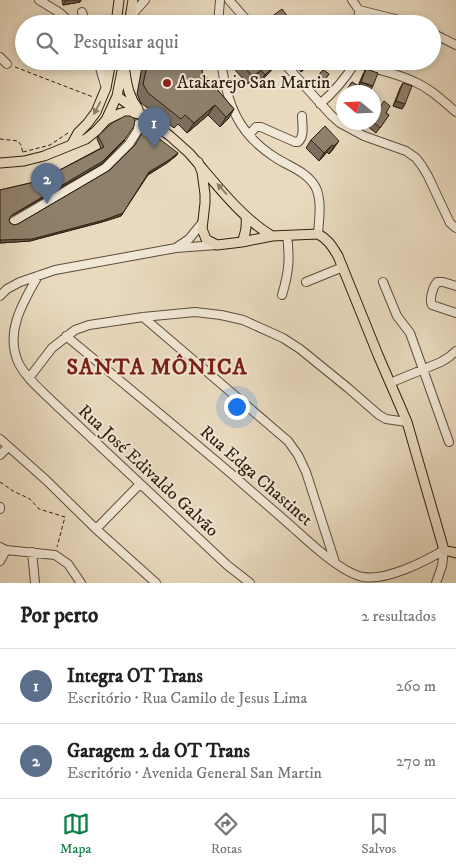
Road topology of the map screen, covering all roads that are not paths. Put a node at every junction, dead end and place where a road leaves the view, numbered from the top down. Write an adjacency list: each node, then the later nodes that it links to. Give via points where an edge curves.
1 (38, 0): 10 (street)
2 (119, 0): 12 (main road)
3 (133, 0): 13 (main road)
4 (145, 0): 14 (street)
5 (220, 0): 15 (street)
6 (229, 0): 16 (street)
7 (352, 0): 8 (street)
8 (359, 10): 17 (street); 18 (street)
9 (82, 12): 11 (street)
10 (62, 15)
11 (83, 15)
12 (117, 15)
13 (131, 15)
14 (134, 15)
15 (219, 15)
16 (242, 15)
17 (359, 15)
18 (379, 15)
19 (441, 38): 20 (street)
20 (456, 45)
21 (0, 57): 22 (street)
22 (7, 64)
23 (101, 70): 32 (street)
24 (110, 70): 32 (main road)
25 (112, 70): 33 (main road)
26 (123, 70): 33 (main road)
27 (125, 70): 38 (main road, via 130,96)
28 (223, 70): 39 (street, via 232,109)
29 (290, 70): 34 (street)
30 (350, 70): 34 (street)
31 (380, 70): 35 (street, via 416,82)
32 (106, 88): 40 (main road, one-way to 40, via 96,112)
33 (117, 96): 37 (main road); 38 (main road)
34 (320, 104): 46 (street, via 352,131 406,151 416,158 450,223)
35 (456, 112)
36 (302, 116): 39 (street, via 303,136 298,142 261,127 256,127)
37 (106, 120): 38 (main road, via 124,112 131,112); 40 (main road, via 86,139)
38 (140, 120): 41 (main road, via 179,144); 44 (street, via 129,144 105,168)
39 (249, 135): 47 (street, via 276,158 301,171 316,188)
40 (72, 144): 42 (main road, via 44,156)
41 (198, 162): 43 (main road, one-way to 41); 45 (main road, via 205,194)
42 (0, 163)
43 (246, 217): 49 (main road); 50 (main road, via 246,235)
44 (13, 222)
45 (202, 223): 51 (main road, via 206,239); 52 (street, via 189,239)
46 (456, 228)
47 (318, 234): 48 (main road); 53 (main road, via 330,243)
48 (287, 235): 49 (main road); 58 (street, via 289,268)
49 (272, 236): 50 (main road)
50 (242, 242): 51 (main road)
51 (218, 245): 52 (street)
52 (176, 248): 54 (street)
53 (343, 266): 55 (street); 66 (main road)
54 (38, 276): 59 (street, via 20,282); 65 (street, Rua José Edivaldo Galvão, via 14,331 14,349)
55 (306, 282)
56 (383, 282): 64 (street, via 397,316 410,333)
57 (456, 286): 60 (street, via 437,282 430,300 432,305)
58 (282, 295)
59 (0, 296)
60 (456, 313)
61 (143, 317): 62 (street, via 89,325); 67 (street, via 195,312 243,320 294,345 384,418); 79 (street, via 288,441 306,472)
62 (66, 336): 65 (street, via 52,348); 79 (street, Rua Edga Chastinet)
63 (456, 351): 64 (street)
64 (424, 369): 66 (street); 69 (street)
65 (29, 378): 72 (street, Rua José Edivaldo Galvão)
66 (390, 383): 67 (main road)
67 (407, 422): 75 (main road)
68 (0, 439): 70 (street)
69 (449, 442)
70 (8, 447): 71 (street); 73 (street)
71 (0, 455)
72 (140, 484): 73 (street); 83 (street, Rua José Edivaldo Galvão)
73 (96, 529): 82 (street)
74 (3, 548): 76 (street); 78 (street)
75 (444, 550): 77 (main road); 79 (street, Rua Edga Chastinet, via 396,573 376,578 353,575); 84 (street)
76 (32, 552): 80 (street); 81 (street, via 56,555 68,564)
77 (456, 553)
78 (0, 561)
79 (335, 562)
80 (36, 583)
81 (81, 583)
82 (156, 583)
83 (250, 583)
84 (436, 583)

